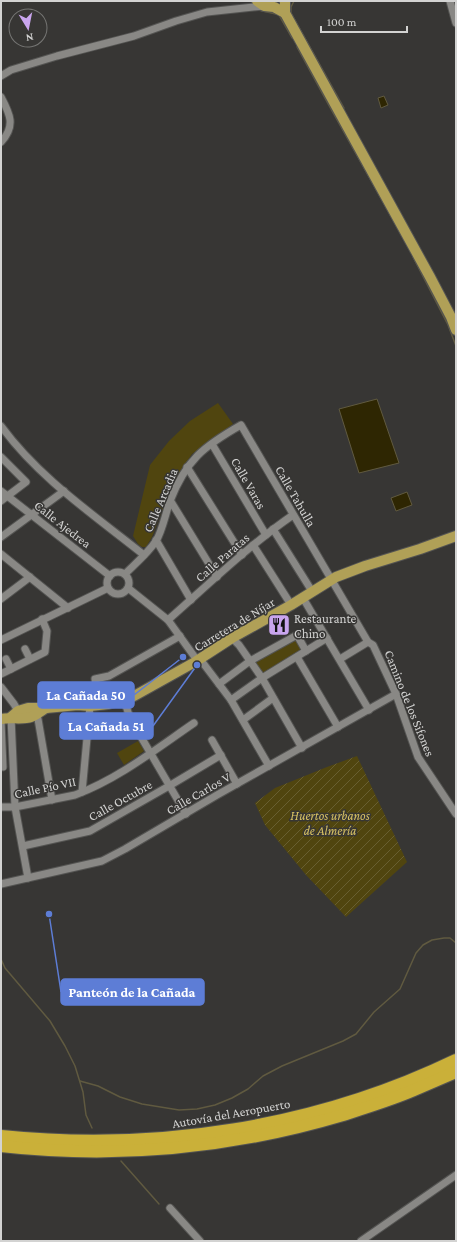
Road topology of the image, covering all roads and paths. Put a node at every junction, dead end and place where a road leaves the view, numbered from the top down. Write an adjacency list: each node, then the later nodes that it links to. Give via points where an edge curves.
1 (246, 1): 5 (street)
2 (284, 1): 4 (street); 6 (main road)
3 (450, 1): 7 (street)
4 (265, 4): 5 (street); 6 (main road)
5 (238, 8): 8 (street, via 207,12 134,36 11,70)
6 (285, 13): 11 (main road, via 430,277)
7 (456, 23)
8 (1, 76)
9 (1, 98): 10 (street, via 10,119 10,128)
10 (1, 142)
11 (456, 330)
12 (241, 425): 14 (street, Calle Arcadia); 23 (street, Calle Tahulla)
13 (1, 426): 18 (street)
14 (212, 444): 16 (street, Calle Arcadia, via 198,454); 25 (street, Calle Varas)
15 (1, 457): 19 (street, via 26,482)
16 (187, 467): 20 (street, Calle Arcadia); 32 (street)
17 (1, 491): 19 (street, Calle Ajedrea)
18 (64, 492): 22 (street); 31 (street)
19 (8, 496): 21 (street); 22 (street, Calle Ajedrea)
20 (170, 500): 28 (street, Calle Arcadia); 35 (street)
21 (1, 501)
22 (32, 514): 27 (street); 34 (street, Calle Ajedrea)
23 (293, 515): 24 (street, Calle Paratas); 37 (street, Calle Tahulla)
24 (273, 529): 25 (street, Calle Paratas); 40 (street)
25 (266, 535): 29 (street, Calle Paratas)
26 (456, 536): 37 (main road, Carretera de Níjar)
27 (1, 537)
28 (156, 540): 31 (street, Calle Arcadia); 43 (street)
29 (253, 545): 32 (street, Calle Paratas); 44 (street)
30 (1, 554): 36 (street)
31 (144, 555): 33 (street, Calle Arcadia)
32 (242, 555): 35 (street, Calle Paratas)
33 (125, 574): 34 (street, via 115,572); 39 (street, via 129,580)
34 (110, 576): 38 (street)
35 (216, 577): 43 (street, Calle Paratas)
36 (30, 578): 41 (street); 45 (street)
37 (332, 579): 40 (main road, Carretera de Níjar); 42 (main road, Carretera de Níjar); 52 (street, Calle Tahulla)
38 (108, 588): 39 (street, via 118,594); 45 (street)
39 (128, 588): 47 (street)
40 (310, 588): 44 (main road, Carretera de Níjar)
41 (1, 598)
42 (303, 598): 49 (main road, Carretera de Níjar); 50 (street)
43 (191, 600): 47 (street, Calle Paratas)
44 (288, 600): 55 (main road, Carretera de Níjar)
45 (68, 608): 46 (street)
46 (42, 619): 51 (street); 58 (street, via 46,631 44,652)
47 (168, 620): 48 (street)
48 (180, 636): 55 (street); 70 (street, via 109,676 95,679)
49 (232, 638): 55 (main road, Carretera de Níjar); 60 (street)
50 (327, 638): 54 (street); 59 (street)
51 (1, 640)
52 (368, 642): 59 (street); 66 (street, Camino de los Sifones, via 373,645)
53 (25, 649): 58 (street)
54 (306, 651): 56 (street); 60 (street, via 297,635)
55 (197, 657): 64 (street); 68 (main road, Carretera de Níjar, via 144,691); 70 (main road, Carretera de Níjar, via 134,690)
56 (297, 657): 63 (street); 76 (street)
57 (6, 659): 61 (street)
58 (30, 659): 61 (street)
59 (340, 659): 71 (street)
60 (250, 661): 63 (street); 64 (street)
61 (11, 669): 62 (street)
62 (1, 674)
63 (262, 678): 67 (street); 69 (street)
64 (220, 684): 69 (street)
65 (1, 687): 73 (street)
66 (396, 694): 71 (street, Calle Carlos V); 91 (street, Camino de los Sifones, via 418,757)
67 (274, 698): 74 (street); 78 (street)
68 (124, 700): 70 (main road, Carretera de Níjar); 79 (street, via 130,718)
69 (231, 700): 74 (street)
70 (95, 704): 72 (main road, Carretera de Níjar, via 46,708); 86 (street)
71 (369, 710): 76 (street, Calle Carlos V)
72 (34, 712): 73 (main road, Carretera de Níjar); 87 (street, via 38,719)
73 (11, 717): 81 (street); 83 (street)
74 (243, 720): 82 (street)
75 (194, 723): 79 (street, Calle Pío VII)
76 (338, 728): 78 (street, Calle Carlos V)
77 (212, 740): 80 (street)
78 (302, 748): 82 (street, Calle Carlos V)
79 (150, 753): 85 (street); 86 (street, Calle Pío VII, via 114,777)
80 (221, 755): 84 (street); 85 (street, Calle Octubre)
81 (13, 763): 83 (street); 89 (street)
82 (269, 766): 84 (street, Calle Carlos V)
83 (2, 767)
84 (237, 784): 90 (street, Calle Carlos V)
85 (169, 786): 90 (street); 92 (street, Calle Octubre, via 90,831)
86 (82, 792): 87 (street, Calle Pío VII)
87 (52, 800): 89 (street, Calle Pío VII)
88 (1, 807): 89 (street, Calle Pío VII)
89 (15, 807): 92 (street)
90 (186, 814): 93 (street, Calle Carlos V, via 102,861)
91 (456, 814)
92 (23, 846): 93 (street)
93 (28, 878): 94 (street, Calle Carlos V)
94 (1, 884)
95 (456, 1060): 97 (highway, Autovía del Aeropuerto, via 347,1103 287,1119 224,1131 124,1141 65,1141)
96 (456, 1072): 98 (highway, Autovía del Aeropuerto, via 362,1109 296,1127 227,1141 167,1149 111,1151)
97 (1, 1136)
98 (1, 1146)
99 (456, 1174): 102 (street)
100 (170, 1208): 101 (street)
101 (200, 1241)
102 (361, 1241)

